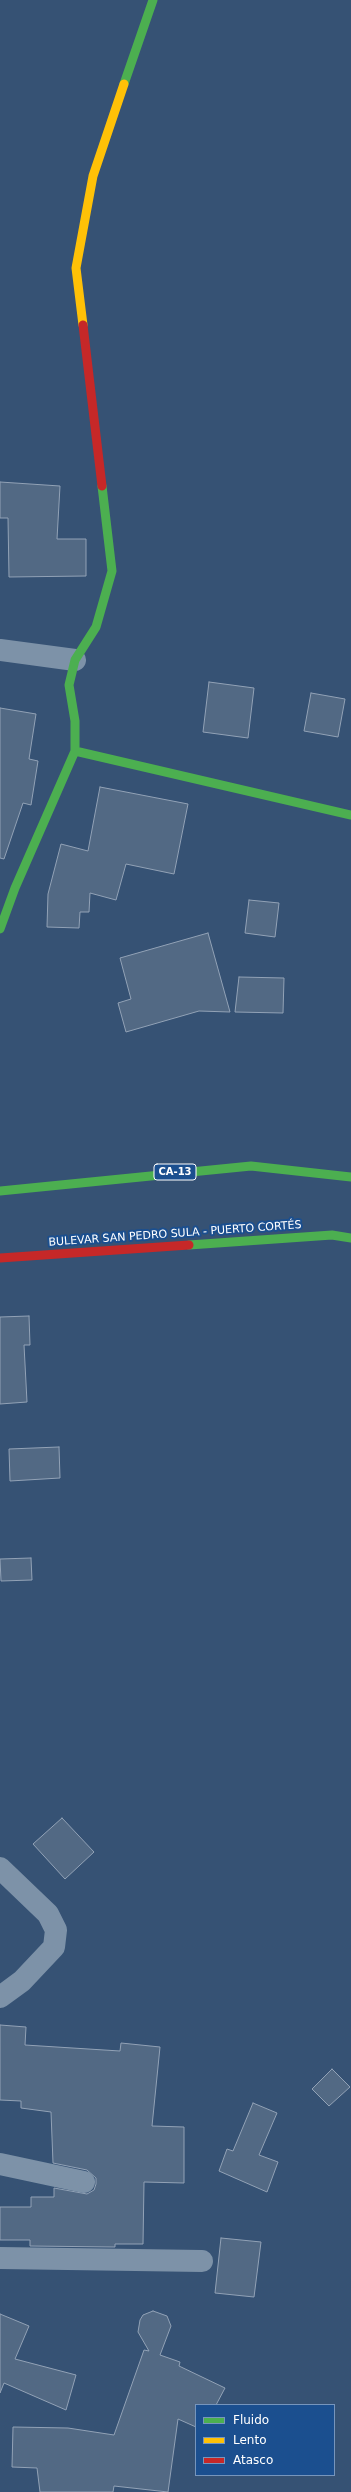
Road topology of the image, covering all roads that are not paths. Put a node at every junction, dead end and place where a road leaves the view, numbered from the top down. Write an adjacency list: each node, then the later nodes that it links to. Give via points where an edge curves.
1 (153, 0): 3 (main road, via 93,176 76,268 112,571 96,627)
2 (0, 650): 3 (street)
3 (75, 660): 4 (main road, via 70,685 75,721)
4 (75, 751): 5 (main road); 6 (main road, via 15,888)
5 (351, 815)
6 (0, 929)
7 (351, 1177): 8 (main road, CA-13, via 251,1166)
8 (0, 1191)
9 (351, 1238): 10 (main road, BULEVAR SAN PEDRO SULA - PUERTO CORTÉS, via 332,1235)
10 (0, 1258)
11 (0, 1868): 12 (street, via 48,1914 56,1930 54,1947 22,1981)
12 (0, 1997)
13 (0, 2164): 14 (street)
14 (84, 2182)
15 (0, 2258): 16 (street)
16 (202, 2261)

